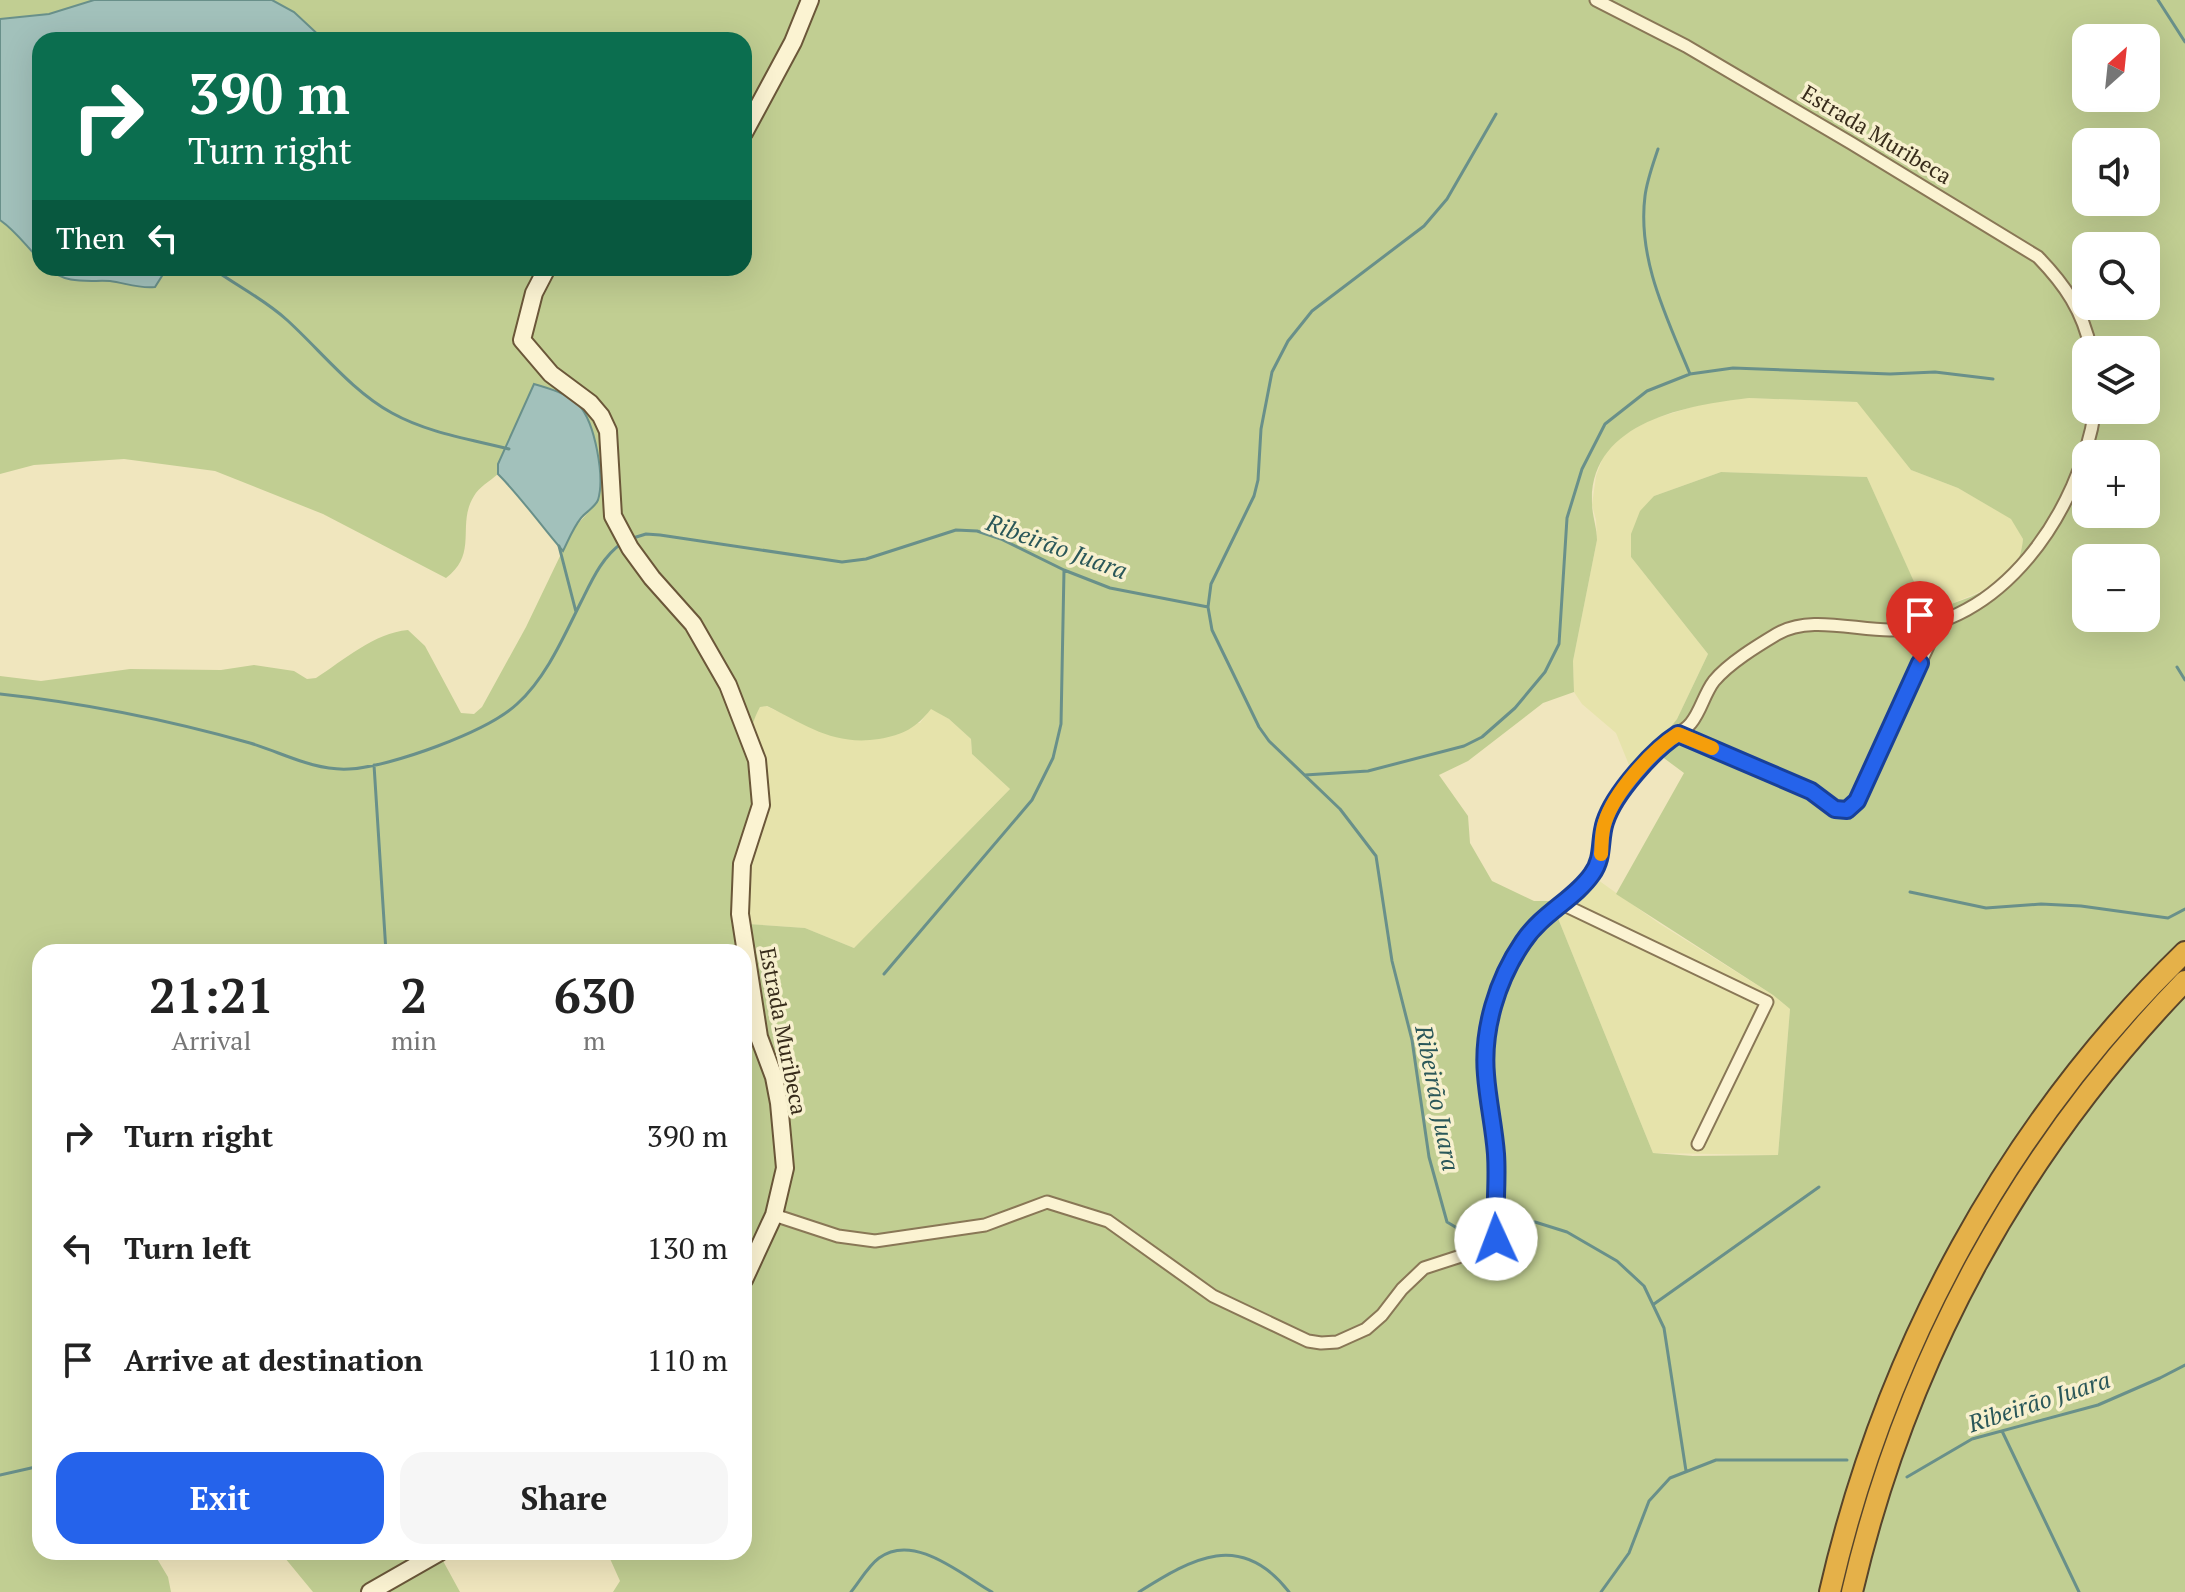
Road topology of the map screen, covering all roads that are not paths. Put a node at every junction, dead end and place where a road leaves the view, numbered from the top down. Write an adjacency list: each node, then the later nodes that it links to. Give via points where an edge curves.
1 (810, 0): 3 (street)
2 (1596, 0): 5 (street, Estrada Muribeca, via 1686,46 2038,257 2075,302)
3 (752, 118)
4 (543, 276): 10 (street, Estrada Muribeca, via 522,340 551,374 601,416 608,431 613,516 652,578 693,624 728,685 757,760 761,805 742,864)
5 (2088, 336)
6 (2091, 424): 7 (street, via 2072,487 2035,550 1998,591)
7 (1940, 620): 8 (street, via 1901,629 1803,625 1779,632 1716,679 1690,725); 8 (street, via 1857,801 1847,810 1835,809 1811,791)
8 (1678, 734): 9 (street, via 1624,786 1605,822 1592,876)
9 (1560, 903): 14 (street, via 1767,1002); 15 (street, via 1515,955 1491,1014 1485,1056 1496,1157 1496,1239 1424,1268 1382,1315 1352,1337 1308,1341 1213,1296 1108,1221 1047,1202 985,1225 875,1241 838,1236)
10 (745, 944)
11 (2185, 952): 19 (highway, via 2062,1091 1959,1250 1890,1396)
12 (2185, 981): 20 (highway, via 2063,1125 1977,1260 1924,1367 1895,1441)
13 (752, 992): 15 (street, Estrada Muribeca, via 782,1128 785,1168)
14 (1698, 1144)
15 (774, 1215): 16 (street, Estrada Muribeca)
16 (752, 1263)
17 (426, 1560): 18 (street)
18 (370, 1592)
19 (1830, 1592)
20 (1852, 1592)

